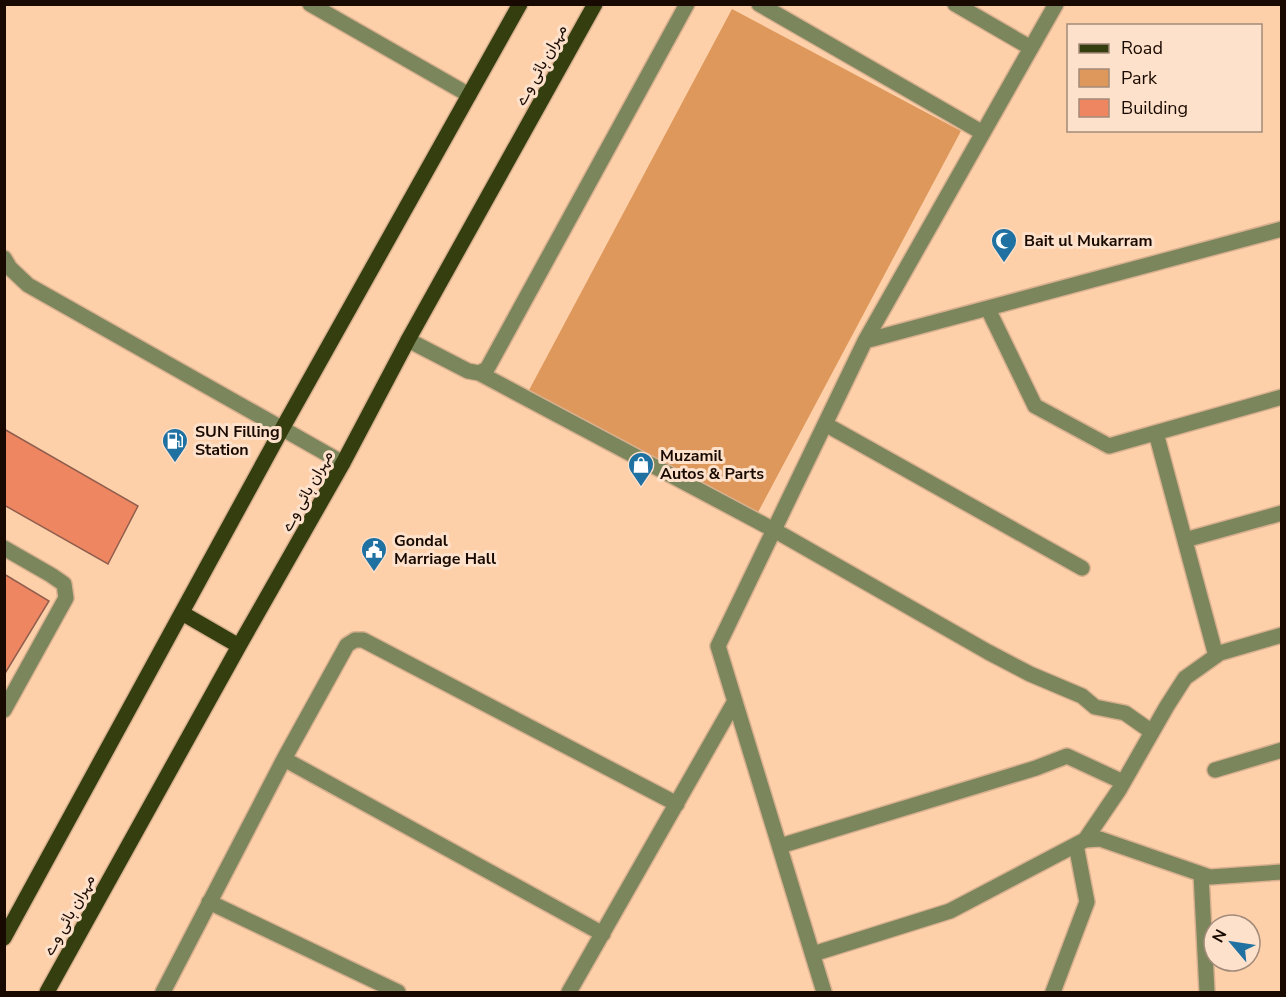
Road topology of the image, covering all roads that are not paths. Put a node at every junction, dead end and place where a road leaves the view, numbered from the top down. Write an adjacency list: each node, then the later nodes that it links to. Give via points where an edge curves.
1 (310, 4): 9 (street)
2 (520, 4): 9 (main road)
3 (595, 4): 14 (main road, مہران ہائی وے)
4 (687, 4): 16 (street, via 487,369)
5 (759, 4): 10 (street)
6 (955, 4): 8 (street)
7 (1056, 4): 8 (street)
8 (1031, 48): 10 (street)
9 (469, 95): 19 (main road)
10 (983, 133): 15 (street)
11 (1281, 229): 13 (street)
12 (4, 258): 19 (street, via 28,285)
13 (988, 309): 15 (street); 20 (street, via 1035,406 1109,446)
14 (408, 340): 16 (street, via 468,372); 21 (main road, مہران ہائی وے)
15 (865, 341): 18 (street)
16 (479, 373): 23 (street)
17 (1281, 397): 20 (street)
18 (825, 424): 23 (street); 26 (street)
19 (282, 429): 21 (street); 27 (main road)
20 (1156, 433): 24 (street)
21 (343, 463): 29 (main road, مہران ہائی وے)
22 (1281, 513): 24 (street)
23 (774, 530): 31 (street, via 718,646); 33 (street, via 988,652 1082,696 1095,706 1125,713)
24 (1185, 540): 30 (street)
25 (4, 548): 32 (street, via 64,584 66,598)
26 (1082, 568)
27 (182, 613): 29 (main road); 45 (main road)
28 (1281, 635): 30 (street)
29 (239, 646): 47 (main road, مہران ہائی وے)
30 (1216, 656): 33 (street, via 1185,678)
31 (735, 701): 38 (street); 40 (street)
32 (4, 710)
33 (1152, 732): 37 (street)
34 (1281, 750): 36 (street)
35 (284, 759): 38 (street, via 347,645 363,640); 43 (street); 44 (street)
36 (1215, 770)
37 (1123, 782): 39 (street); 40 (street, via 1068,756)
38 (677, 804): 44 (street)
39 (1081, 842): 42 (street, via 1100,839); 46 (street, via 950,911); 52 (street, via 1087,902)
40 (780, 846): 46 (street)
41 (1281, 872): 42 (street, via 1210,877)
42 (1201, 874): 53 (street)
43 (209, 902): 48 (street); 49 (street)
44 (603, 934): 50 (street)
45 (4, 938)
46 (813, 954): 51 (street)
47 (47, 993)
48 (163, 993)
49 (398, 993)
50 (570, 993)
51 (824, 993)
52 (1053, 993)
53 (1207, 993)

